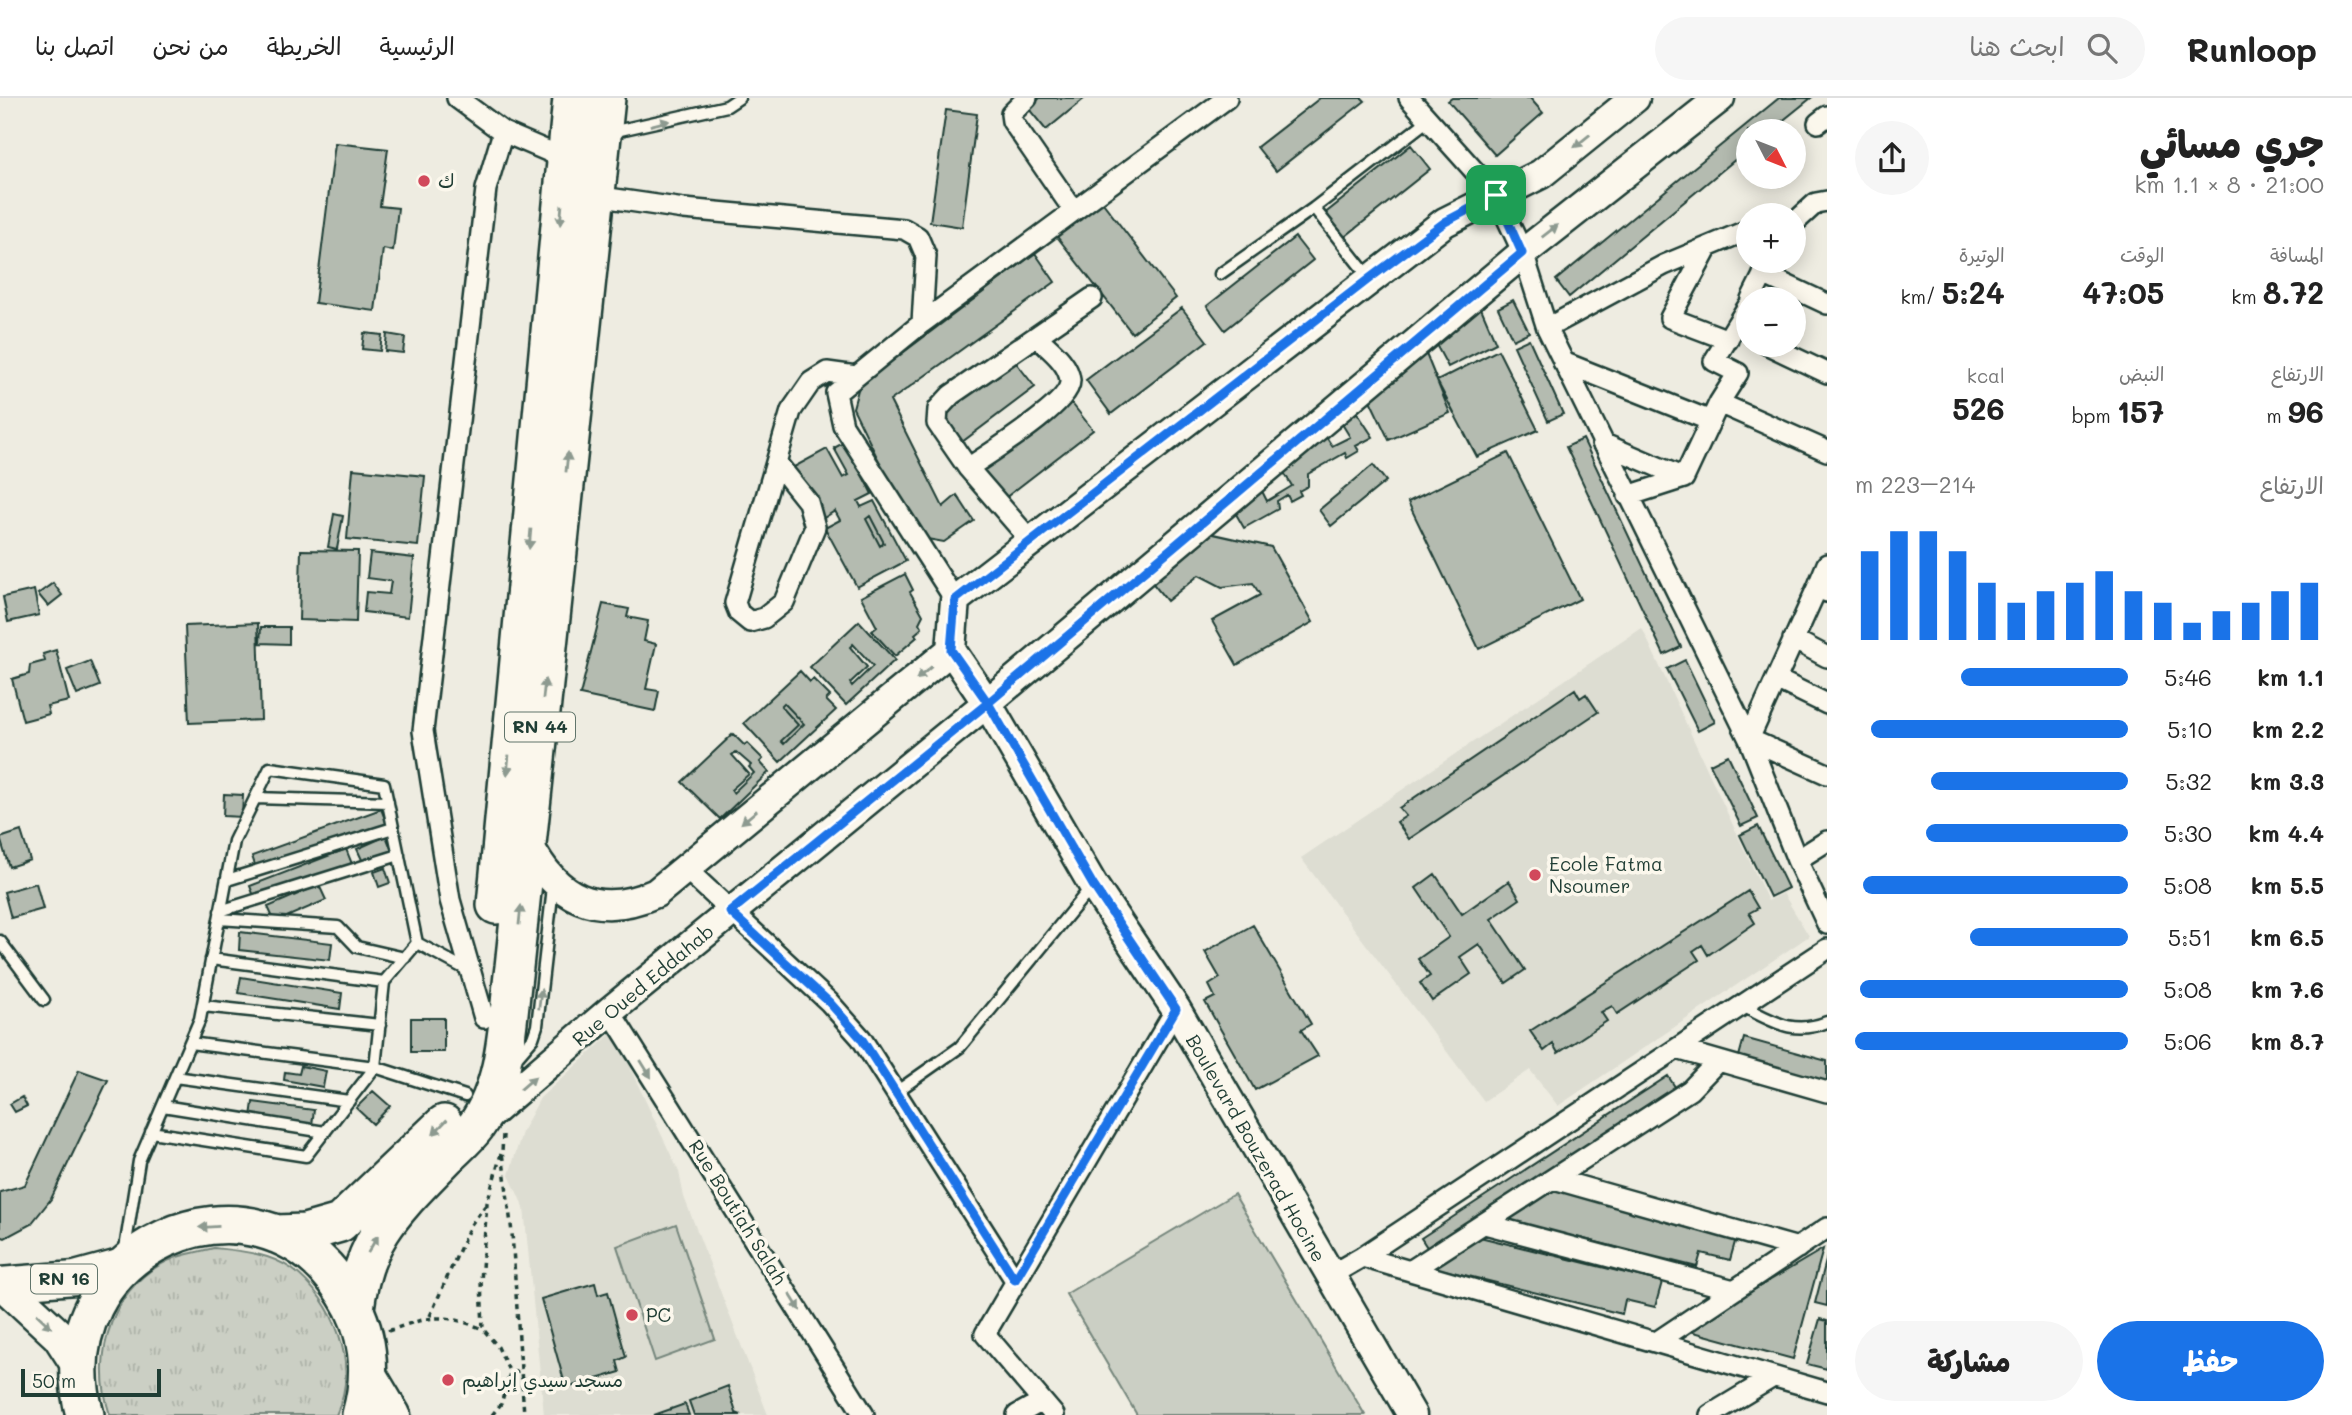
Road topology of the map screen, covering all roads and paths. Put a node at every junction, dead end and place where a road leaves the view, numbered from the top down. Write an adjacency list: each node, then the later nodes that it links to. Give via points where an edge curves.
1 (457, 98): 11 (street)
2 (572, 98): 13 (highway, RN 44)
3 (606, 98): 12 (highway, RN 44)
4 (739, 98): 12 (lane, one-way to 4, via 620,130 727,107)
5 (1027, 98): 18 (street, via 1016,106 1012,121)
6 (1227, 98): 18 (street)
7 (1409, 98): 10 (street)
8 (1635, 98): 14 (main road, one-way to 14, via 1541,174)
9 (1720, 98): 23 (main road, Rue Oued Eddahab, one-way to 9)
10 (1427, 121): 14 (street); 17 (lane)
11 (503, 132): 13 (street); 76 (street, via 486,189 423,731 450,900)
12 (601, 149): 15 (highway, RN 44)
13 (566, 159): 83 (highway, RN 44, one-way to 83)
14 (1496, 195): 23 (street); 26 (main road, via 1445,222)
15 (595, 196): 29 (street, via 904,229 918,237 926,256); 61 (highway, RN 44, one-way to 15)
16 (1822, 202): 19 (street)
17 (1314, 208): 25 (lane); 26 (lane)
18 (1074, 211): 29 (street)
19 (1806, 214)
20 (1736, 235): 21 (street)
21 (1716, 243): 22 (street); 30 (street, via 1664,265); 31 (street, via 1670,318)
22 (1736, 247)
23 (1522, 253): 30 (street); 53 (main road, Rue Oued Eddahab)
24 (1775, 273): 28 (street)
25 (1220, 274)
26 (1370, 278): 45 (main road)
27 (1092, 298): 33 (street)
28 (1827, 304)
29 (922, 323): 37 (street)
30 (1547, 328): 35 (street)
31 (1736, 335)
32 (1736, 336): 38 (street, via 1714,361 1738,373)
33 (1037, 337): 42 (street, via 938,409 937,423); 42 (street, via 1063,362 1070,381 1066,394)
34 (1793, 357): 36 (street)
35 (1563, 362): 38 (street); 39 (street)
36 (1827, 373)
37 (856, 376): 41 (street, via 827,372 811,382 791,411); 48 (street, via 836,393 843,425)
38 (1715, 412): 40 (street); 43 (street)
39 (1602, 443): 43 (street); 44 (street)
40 (1827, 451)
41 (776, 462): 41 (street, via 735,603 750,622 764,618 783,602 815,527 808,502)
42 (968, 468): 45 (street)
43 (1684, 478): 44 (street)
44 (1628, 496): 55 (street)
45 (1031, 541): 48 (main road)
46 (1827, 564): 47 (street)
47 (1822, 590): 49 (street)
48 (955, 600): 50 (main road)
49 (1793, 639): 51 (street); 52 (street)
50 (951, 650): 53 (main road, Boulevard Bouzerad Hocine); 64 (main road, one-way to 64)
51 (1827, 657)
52 (1776, 679): 54 (street); 55 (street)
53 (988, 703): 67 (main road, Boulevard Bouzerad Hocine); 68 (main road, Rue Oued Eddahab)
54 (1827, 704)
55 (1749, 739): 56 (street); 63 (street)
56 (1827, 774)
57 (255, 798): 58 (lane); 58 (lane, via 270,768 384,784); 65 (lane, via 234,841)
58 (388, 802): 59 (lane)
59 (393, 828): 62 (lane); 65 (lane)
60 (1827, 841): 63 (street)
61 (527, 843): 66 (main road); 91 (highway, RN 44, one-way to 61)
62 (399, 855): 69 (lane); 72 (lane)
63 (1797, 860): 70 (street)
64 (686, 869): 66 (main road, via 656,894 630,905 577,898); 68 (street)
65 (226, 880): 69 (lane)
66 (554, 883): 91 (lane, one-way to 66, via 537,1026)
67 (1093, 885): 81 (main road, Boulevard Bouzerad Hocine); 92 (lane, via 960,1047)
68 (730, 912): 82 (main road, Rue Oued Eddahab); 92 (street, via 829,1002 861,1038)
69 (220, 915): 74 (lane, via 338,927 358,947); 75 (lane)
70 (1827, 924)
71 (0, 941): 78 (lane)
72 (417, 943): 74 (lane); 76 (lane)
73 (1827, 949): 80 (street)
74 (405, 958): 77 (lane)
75 (211, 959): 77 (lane); 79 (lane)
76 (471, 972): 83 (street)
77 (384, 982): 85 (lane)
78 (44, 1000)
79 (203, 1006): 85 (lane); 86 (lane)
80 (1742, 1006): 84 (lane, via 1781,1025 1807,1030); 87 (street)
81 (1176, 1009): 108 (main road, Boulevard Bouzerad Hocine); 109 (street)
82 (610, 1011): 91 (main road, Rue Oued Eddahab, one-way to 82); 126 (street, Rue Boutiah Salah, one-way to 126)
83 (484, 1018): 96 (highway, RN 44)
84 (1827, 1022)
85 (380, 1025): 89 (lane)
86 (190, 1042): 89 (lane); 90 (lane)
87 (1677, 1049): 88 (street); 105 (street)
88 (1718, 1061): 93 (street); 100 (street, via 1690,1090)
89 (375, 1067): 94 (lane); 96 (lane)
90 (175, 1077): 94 (lane); 95 (lane)
91 (502, 1090): 96 (highway, RN 44); 99 (path)
92 (896, 1092): 109 (street)
93 (1827, 1092)
94 (349, 1101): 98 (lane)
95 (163, 1106): 97 (lane); 98 (lane)
96 (470, 1111): 103 (highway, RN 44, one-way to 103, via 444,1123 340,1223 304,1233); 114 (highway, RN 44, one-way to 96, via 363,1263 372,1243)
97 (151, 1132): 98 (lane, via 306,1156); 106 (lane, via 139,1161)
98 (325, 1132)
99 (502, 1152): 101 (path); 116 (path)
100 (1554, 1179): 102 (street); 104 (street)
101 (487, 1203): 112 (path, via 470,1226); 113 (path, via 481,1281)
102 (1485, 1224): 107 (street); 111 (street)
103 (276, 1234): 106 (highway, one-way to 106, via 236,1225 195,1227 157,1241); 114 (highway, via 335,1277)
104 (1816, 1239): 111 (street)
105 (1362, 1257): 107 (street); 108 (street)
106 (123, 1265): 110 (main road, RN 16, via 75,1278); 120 (highway, via 99,1294 84,1327)
107 (1410, 1271): 115 (street)
108 (1329, 1276): 128 (main road, Boulevard Bouzerad Hocine)
109 (1015, 1280): 121 (street, via 985,1334)
110 (2, 1284): 120 (main road, RN 16, one-way to 120, via 59,1336)
111 (1734, 1290): 115 (street)
112 (430, 1316): 113 (path); 114 (path)
113 (483, 1329): 117 (path, via 498,1346)
114 (363, 1341): 122 (highway); 123 (main road)
115 (1658, 1341): 118 (street)
116 (520, 1371): 117 (path); 125 (path)
117 (510, 1373): 124 (path, via 504,1396)
118 (1773, 1377): 119 (street); 129 (street)
119 (1827, 1392)
120 (79, 1395)
121 (1048, 1408): 127 (street)
122 (361, 1415)
123 (394, 1415)
124 (492, 1415)
125 (524, 1415)
126 (864, 1415)
127 (1017, 1415)
128 (1412, 1415)
129 (1710, 1415)

